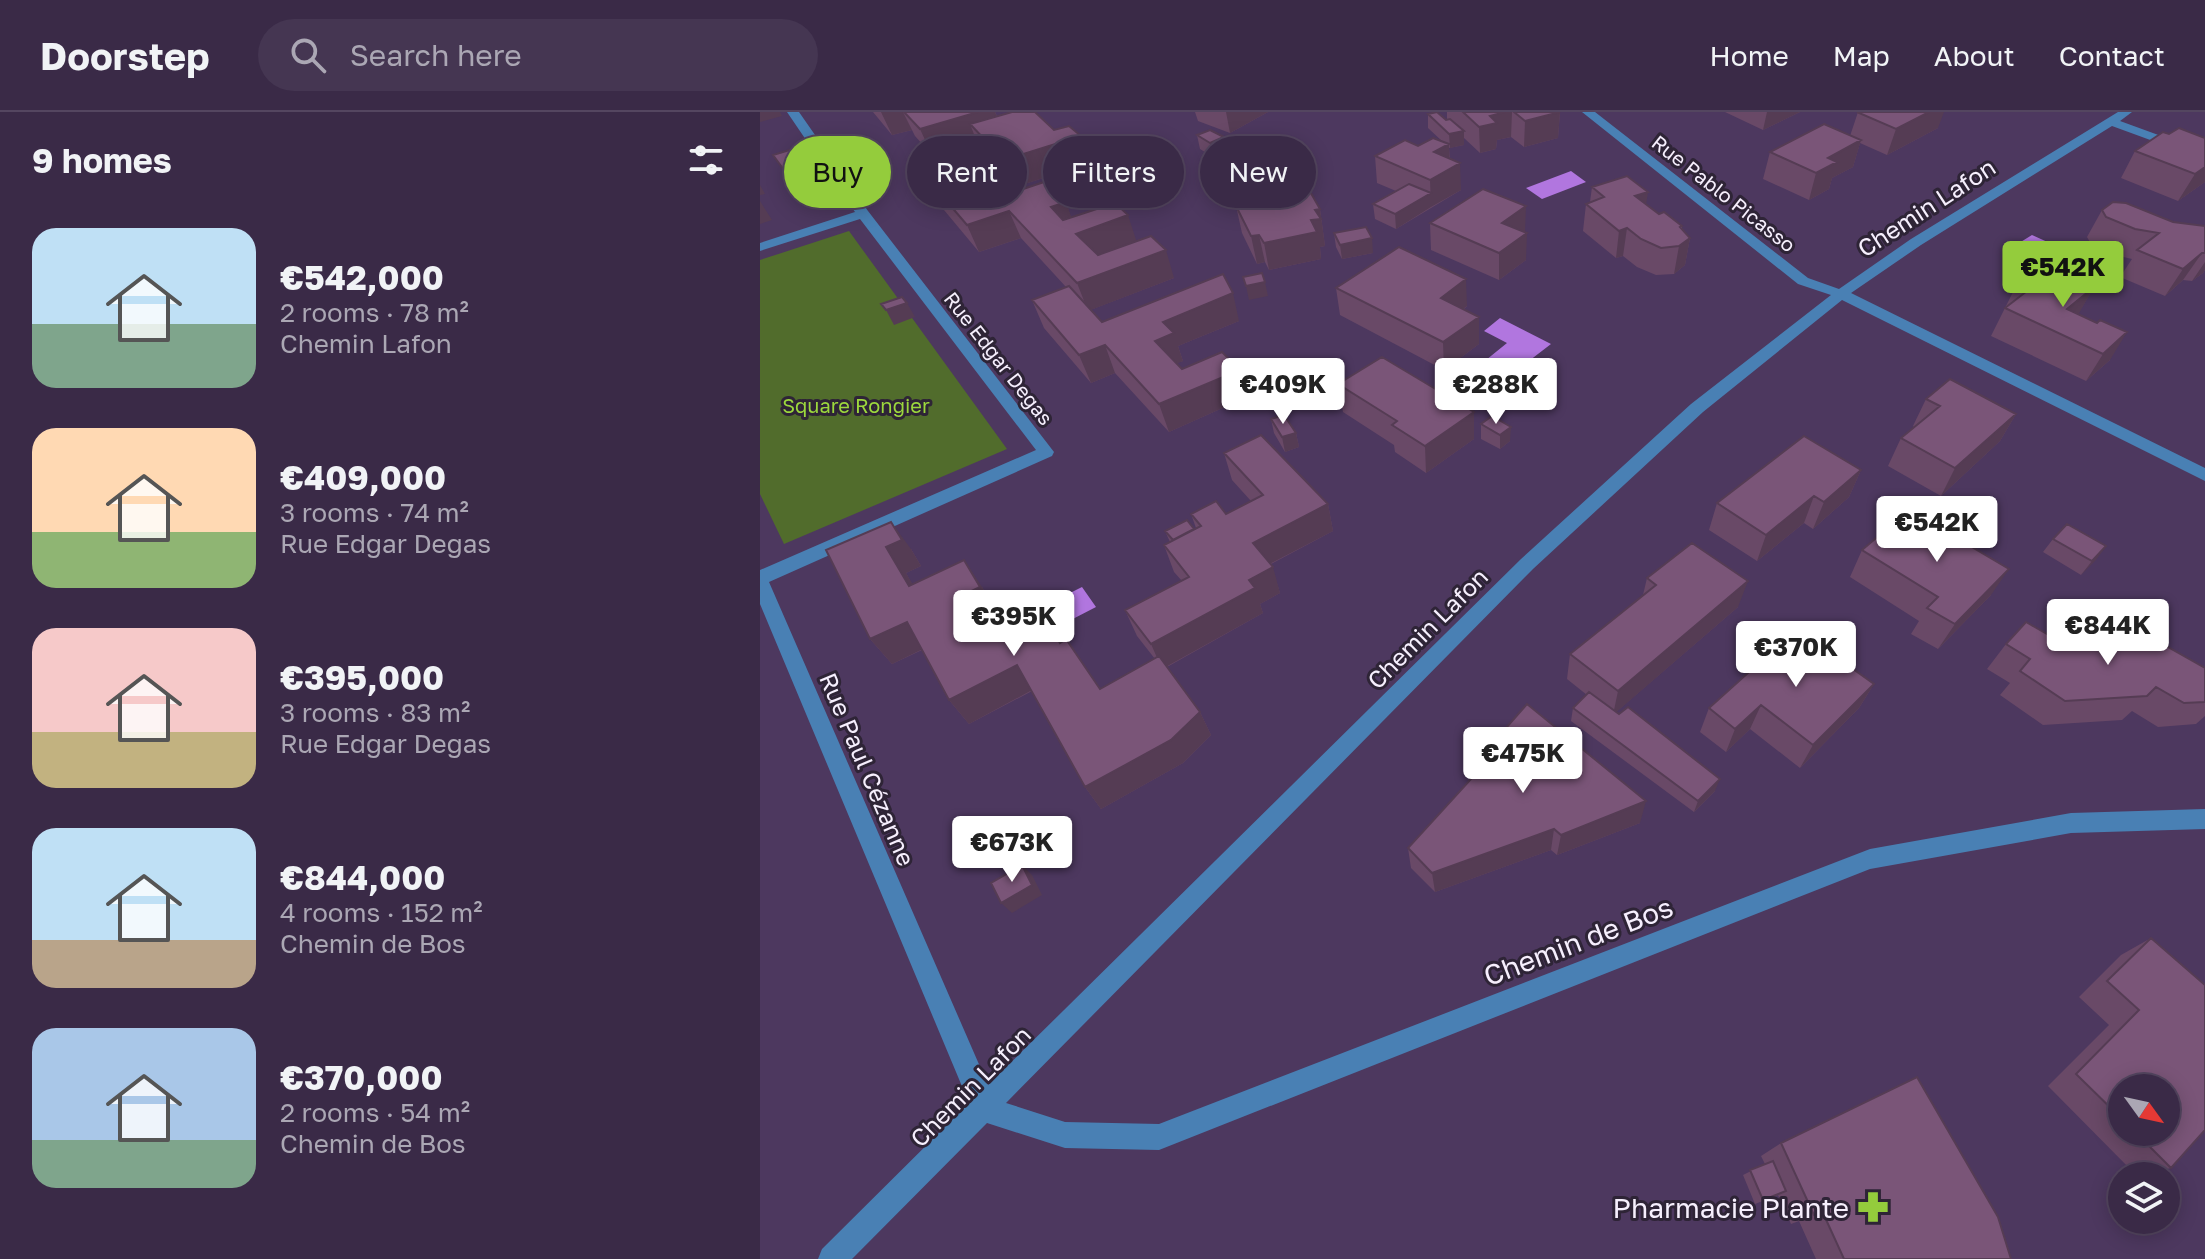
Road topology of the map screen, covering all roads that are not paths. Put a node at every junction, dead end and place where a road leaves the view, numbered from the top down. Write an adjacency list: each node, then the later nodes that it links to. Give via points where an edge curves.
1 (793, 112): 5 (street, Rue Edgar Degas)
2 (1588, 112): 7 (street, Rue Pablo Picasso, via 1803,281)
3 (2118, 117): 4 (street); 7 (street, Chemin Lafon)
4 (2205, 156)
5 (863, 214): 6 (street); 9 (street, Rue Edgar Degas, via 1046,452)
6 (760, 247)
7 (1841, 294): 8 (street, Rue Pablo Picasso); 11 (street, Chemin Lafon, via 1697,408 1527,564)
8 (2205, 475)
9 (760, 580): 11 (street, Rue Paul Cézanne)
10 (2205, 819): 11 (street, Chemin de Bos, via 2071,823 1870,859 1159,1137 1065,1135)
11 (985, 1109): 12 (street, Chemin Lafon)
12 (832, 1259)

